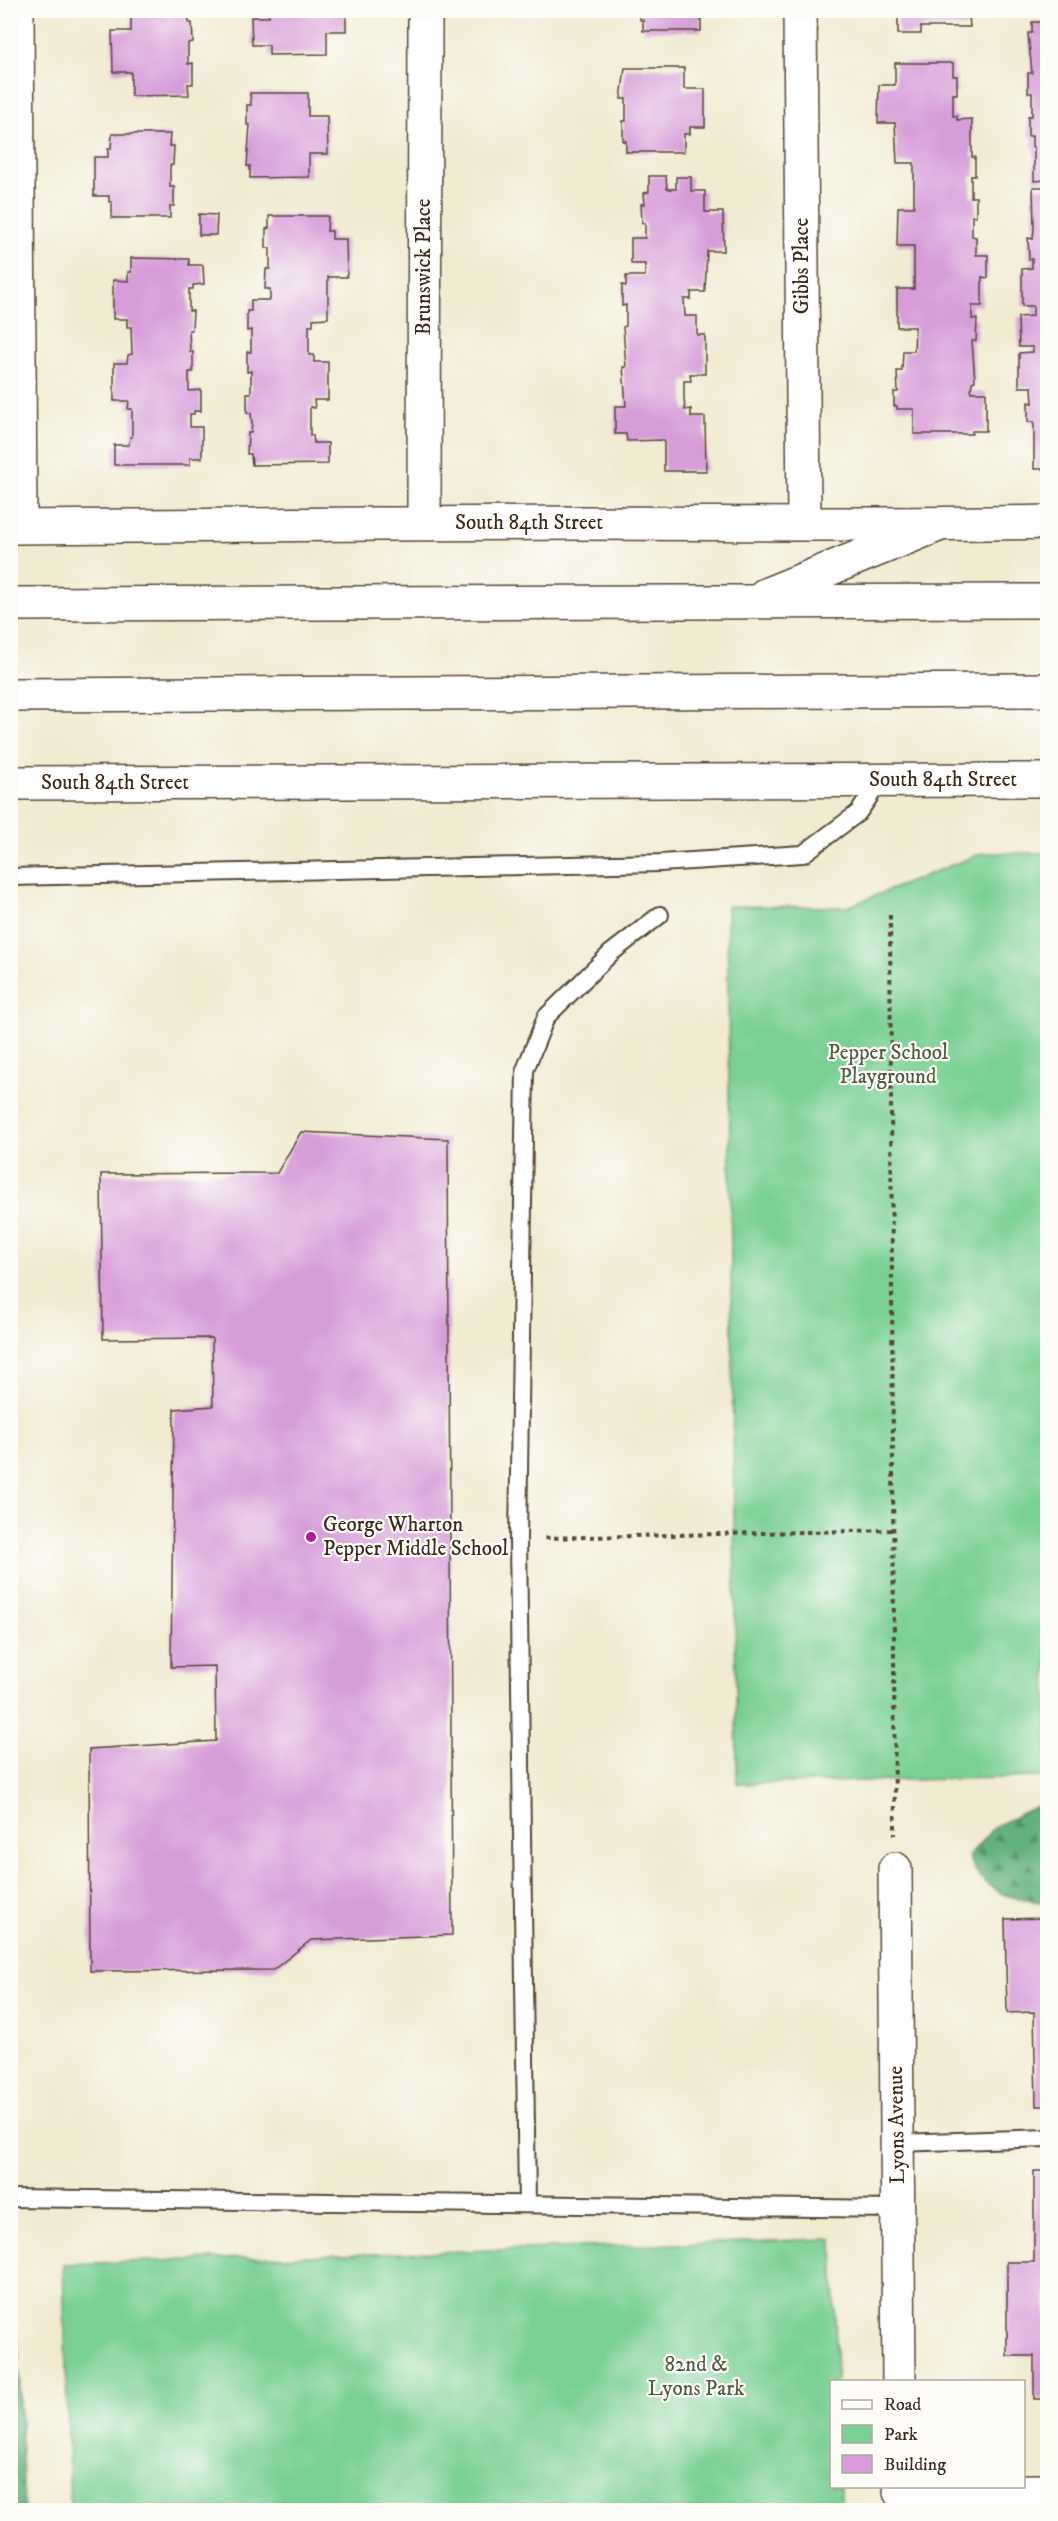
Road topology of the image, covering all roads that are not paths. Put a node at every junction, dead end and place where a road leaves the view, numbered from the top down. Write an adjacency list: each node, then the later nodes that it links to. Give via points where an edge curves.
1 (17, 10): 8 (street)
2 (425, 10): 6 (street, Brunswick Place)
3 (800, 10): 4 (street, Gibbs Place)
4 (804, 522): 6 (street, South 84th Street); 7 (street, South 84th Street)
5 (1047, 522): 7 (street, South 84th Street)
6 (424, 523): 8 (street, South 84th Street)
7 (938, 525): 9 (street)
8 (15, 527)
9 (750, 601): 10 (street); 11 (street)
10 (1047, 601)
11 (10, 604)
12 (1047, 690): 13 (street)
13 (10, 695)
14 (881, 780): 15 (street, South 84th Street); 16 (street, South 84th Street); 17 (lane, via 858,813 803,854 660,863)
15 (1047, 780)
16 (10, 783)
17 (10, 877)
18 (660, 915): 23 (lane, via 611,953 546,1017 525,1070 518,1539)
19 (895, 1869): 21 (street, Lyons Avenue)
20 (1047, 2138): 21 (lane)
21 (897, 2143): 24 (street, Lyons Avenue)
22 (10, 2198): 23 (lane)
23 (527, 2203): 24 (lane)
24 (897, 2209): 25 (street, Lyons Avenue)
25 (899, 2380)
26 (1047, 2491): 27 (street)
27 (900, 2496)

